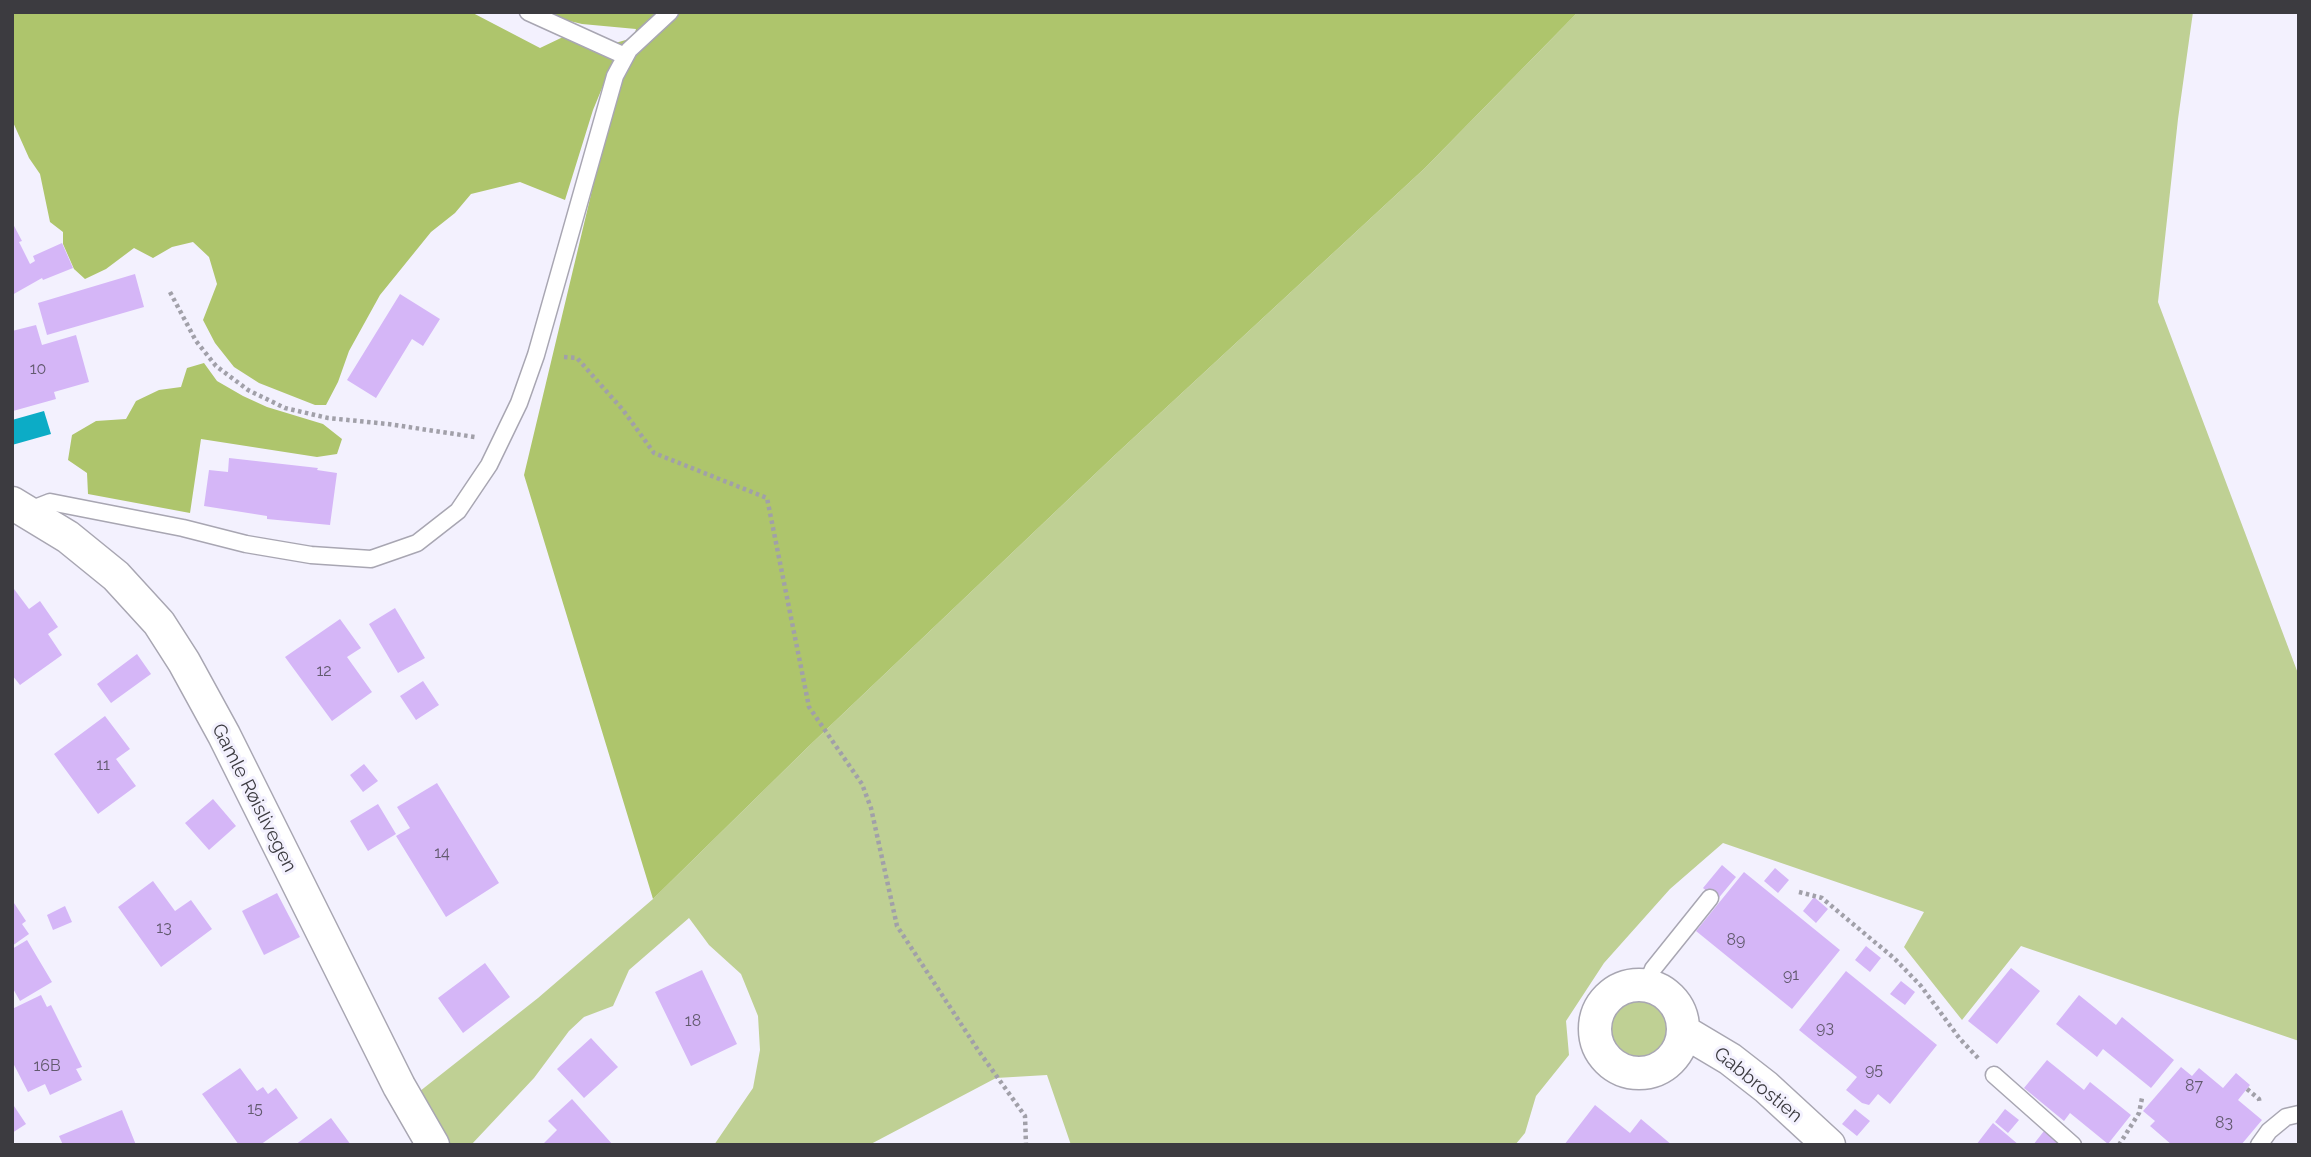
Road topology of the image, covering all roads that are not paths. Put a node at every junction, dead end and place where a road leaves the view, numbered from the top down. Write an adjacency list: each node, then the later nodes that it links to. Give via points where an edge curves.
1 (528, 12): 3 (lane)
2 (670, 12): 3 (lane)
3 (625, 56): 4 (lane, via 615,76 519,403 489,465 458,511 417,543 371,559 311,555 50,502)
4 (20, 507): 10 (street, Gamle Røislivegen, via 68,537 116,576 165,633 224,735)
5 (1710, 898): 6 (lane, via 1653,969)
6 (1646, 986): 7 (street, via 1665,994 1680,1013); 7 (street, via 1625,987 1606,1000 1597,1016 1595,1035 1601,1053 1616,1068 1639,1074 1664,1066 1677,1051)
7 (1683, 1031): 11 (street, Gabbrostien, via 1766,1087)
8 (1994, 1075): 12 (lane)
9 (2299, 1114): 13 (lane, via 2286,1117)
10 (433, 1145)
11 (1829, 1145)
12 (2073, 1145)
13 (2259, 1145)

